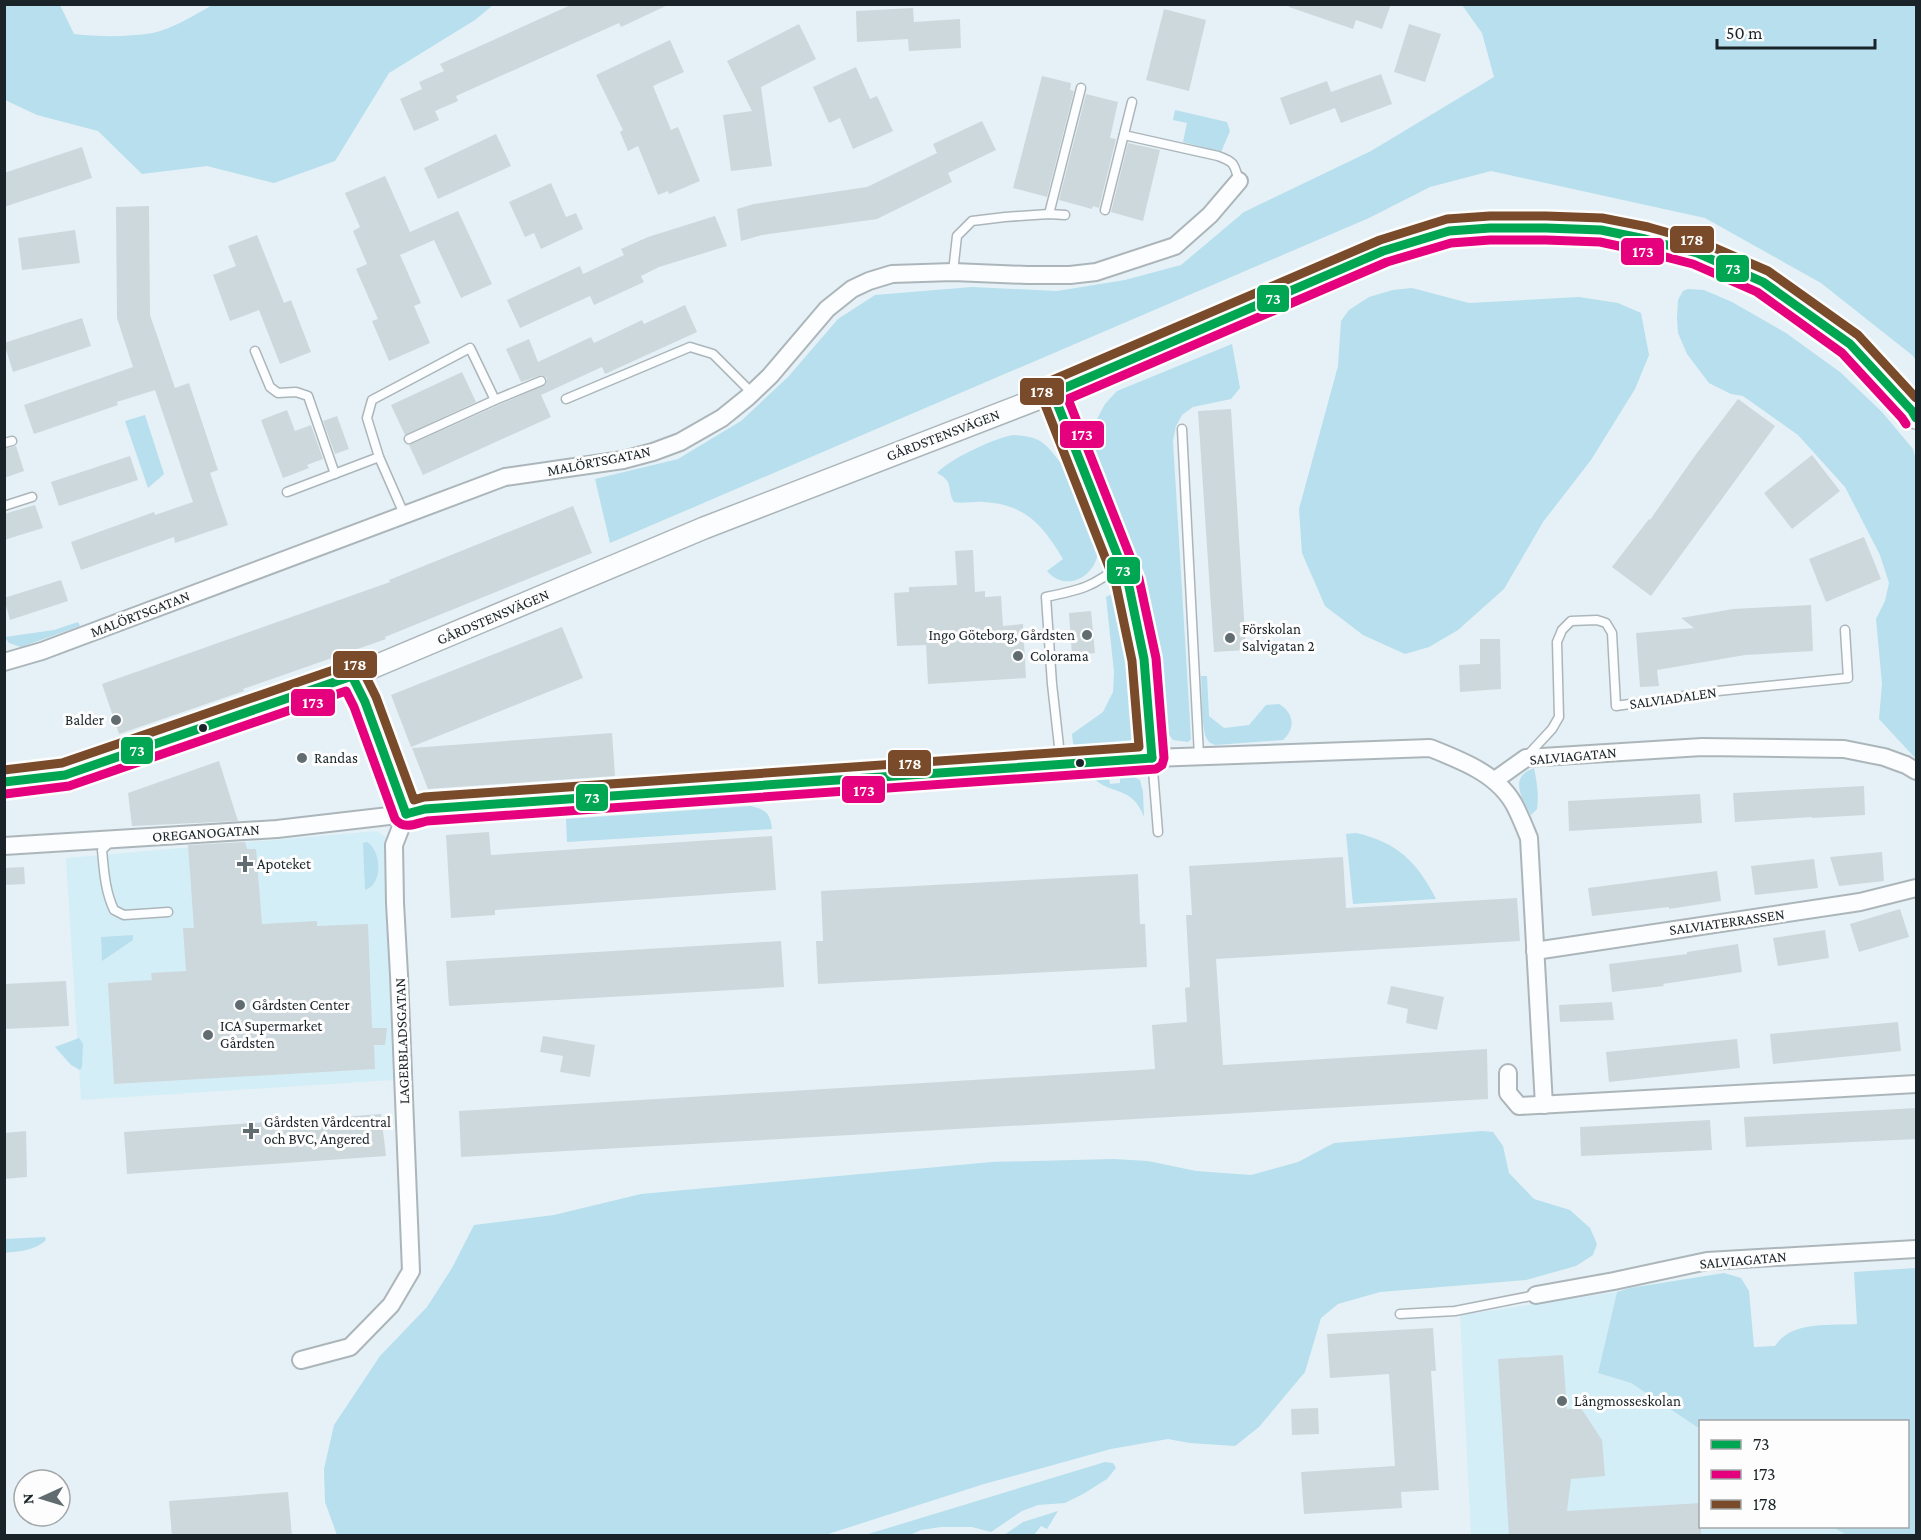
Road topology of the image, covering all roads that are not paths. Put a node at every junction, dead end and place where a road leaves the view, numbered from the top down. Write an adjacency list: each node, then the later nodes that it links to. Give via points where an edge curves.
1 (1081, 88): 6 (lane)
2 (1132, 102): 3 (lane)
3 (1124, 135): 4 (lane, via 1232,161); 5 (lane)
4 (1239, 181): 8 (street, MALÖRTSGATAN, via 1210,215 1175,246 1096,272)
5 (1105, 210)
6 (1049, 214): 7 (lane); 8 (lane, via 972,221 957,236)
7 (1065, 215)
8 (953, 272): 11 (street, MALÖRTSGATAN, via 892,274 852,289 827,309)
9 (255, 351): 19 (lane, via 270,387 278,393 308,396)
10 (541, 381): 14 (lane)
11 (752, 393): 13 (lane, via 713,354 690,347); 23 (street, MALÖRTSGATAN, via 722,418 653,452 504,477)
12 (1053, 393): 15 (street, GÅRDSTENSVÄGEN, via 1383,251 1449,231 1546,228 1601,230 1645,239 1697,253 1763,282 1850,344); 24 (street); 27 (street, GÅRDSTENSVÄGEN, via 704,528)
13 (566, 399)
14 (495, 400): 17 (lane); 18 (lane, via 470,348 372,400 367,418)
15 (1917, 418)
16 (1182, 429): 28 (lane)
17 (409, 440)
18 (379, 457): 19 (lane); 23 (lane)
19 (335, 474): 20 (lane)
20 (287, 492)
21 (32, 496): 22 (lane)
22 (4, 506)
23 (404, 514): 26 (street, MALÖRTSGATAN)
24 (1121, 564): 29 (street, via 1144,659); 31 (lane, via 1090,586 1046,597)
25 (1845, 630): 30 (lane, SALVIADALEN, via 1848,678 1616,706 1612,633 1606,622 1571,621 1557,642 1559,717)
26 (4, 662)
27 (352, 676): 34 (street, GÅRDSTENSVÄGEN, via 65,775); 35 (street)
28 (1199, 756): 29 (street); 33 (street, via 1430,748)
29 (1152, 758): 31 (street, OREGANOGATAN); 36 (lane)
30 (1526, 758): 32 (street, SALVIAGATAN, via 1702,747 1844,749 1884,757); 33 (street, SALVIAGATAN)
31 (1061, 764): 35 (street, OREGANOGATAN, via 425,809)
32 (1917, 771)
33 (1495, 780): 41 (street, via 1515,806 1529,838)
34 (4, 782)
35 (406, 814): 37 (street, OREGANOGATAN); 48 (street, LAGERBLADSGATAN, via 394,846 394,880 411,1271 391,1305 350,1347)
36 (1158, 832)
37 (113, 839): 38 (street, OREGANOGATAN); 40 (lane, via 102,850 108,898 114,910 124,915)
38 (4, 846)
39 (1917, 888): 41 (street, SALVIATERRASSEN, via 1860,902)
40 (168, 912)
41 (1536, 951): 44 (street)
42 (1508, 1072): 44 (street, via 1508,1093 1519,1106)
43 (1917, 1084): 44 (street)
44 (1544, 1105)
45 (1917, 1249): 46 (street, SALVIAGATAN, via 1707,1261)
46 (1536, 1295): 47 (lane, via 1455,1311)
47 (1400, 1314)
48 (301, 1360)

